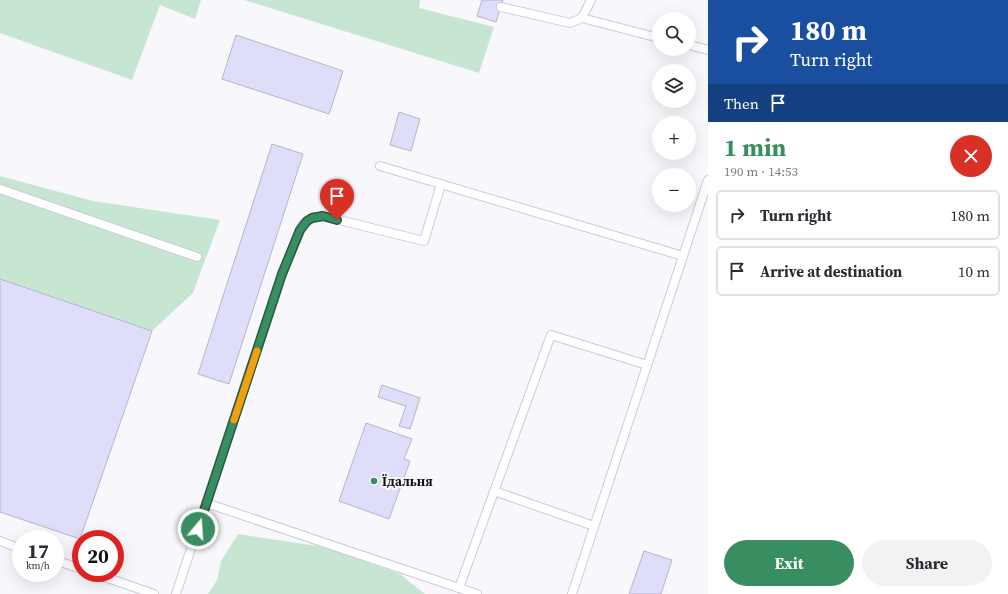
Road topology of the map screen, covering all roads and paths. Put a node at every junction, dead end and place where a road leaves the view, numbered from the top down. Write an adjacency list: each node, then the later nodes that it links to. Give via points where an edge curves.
1 (591, 0): 3 (lane)
2 (501, 6): 3 (lane, via 570,23)
3 (582, 18): 4 (lane)
4 (652, 36)
5 (696, 47): 6 (lane)
6 (708, 50)
7 (380, 166): 9 (lane)
8 (708, 180): 11 (lane)
9 (441, 184): 11 (lane); 15 (lane, via 424,241 323,216 312,218 303,224 282,274)
10 (0, 190): 12 (lane)
11 (683, 256): 13 (lane)
12 (197, 257)
13 (647, 365): 14 (lane, via 551,335); 16 (lane)
14 (494, 491): 16 (lane); 20 (lane)
15 (206, 503): 20 (lane); 22 (lane)
16 (594, 526): 24 (lane)
17 (0, 541): 18 (lane)
18 (12, 546)
19 (119, 582): 21 (lane)
20 (459, 588): 23 (lane)
21 (154, 594)
22 (176, 594)
23 (477, 594)
24 (572, 594)

